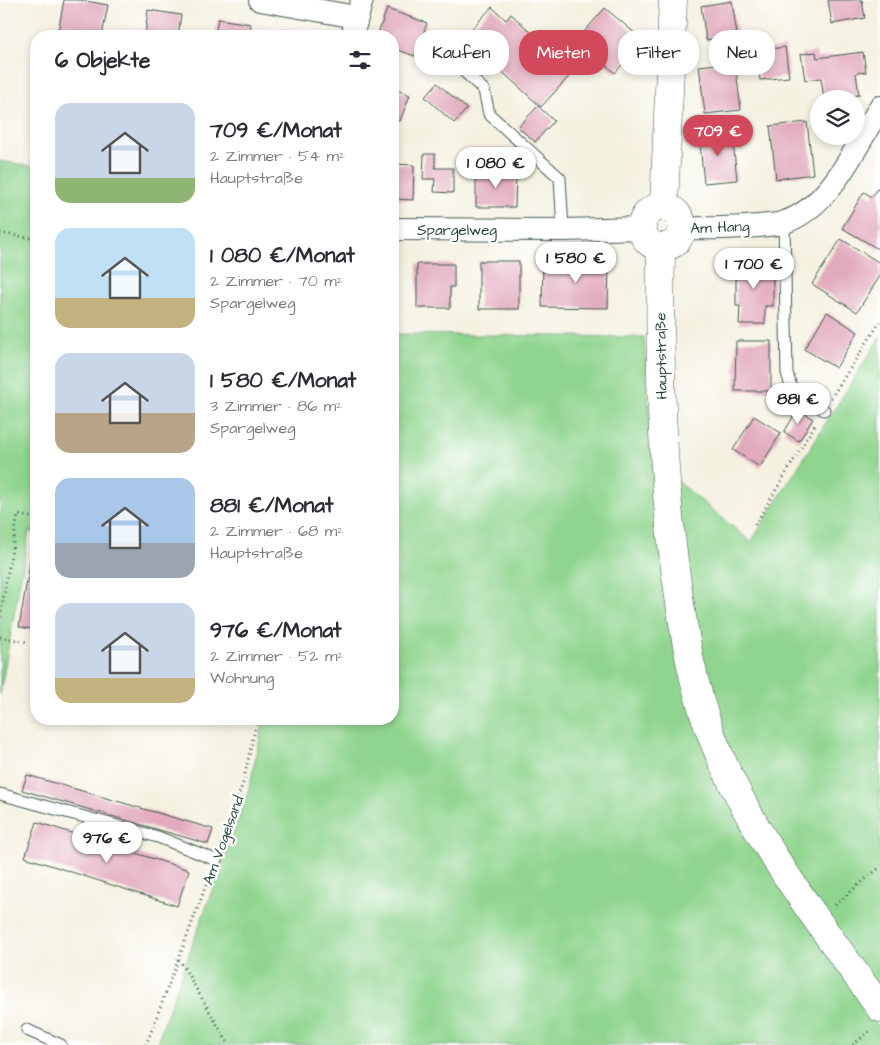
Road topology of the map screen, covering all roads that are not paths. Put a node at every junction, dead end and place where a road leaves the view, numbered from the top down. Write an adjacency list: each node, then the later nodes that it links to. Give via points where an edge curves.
1 (260, 0): 3 (street)
2 (673, 0): 6 (street)
3 (356, 18)
4 (468, 75): 10 (lane, via 484,90 489,114 560,178)
5 (880, 107): 7 (street, Am Hang, via 831,187 803,214)
6 (664, 206): 8 (street, via 678,214); 11 (street, via 650,210 644,218)
7 (784, 223): 8 (street, Am Hang, via 717,229); 12 (lane, via 787,374 792,390)
8 (683, 228): 11 (street, via 676,242)
9 (399, 229): 10 (street, Spargelweg)
10 (563, 230): 11 (street, Spargelweg)
11 (651, 237): 15 (street, Hauptstraße, via 671,541 693,679 710,734 736,792)
12 (824, 410)
13 (0, 794): 14 (lane, via 158,837)
14 (216, 860)
15 (877, 1018)
16 (27, 1030): 17 (lane)
17 (62, 1045)

